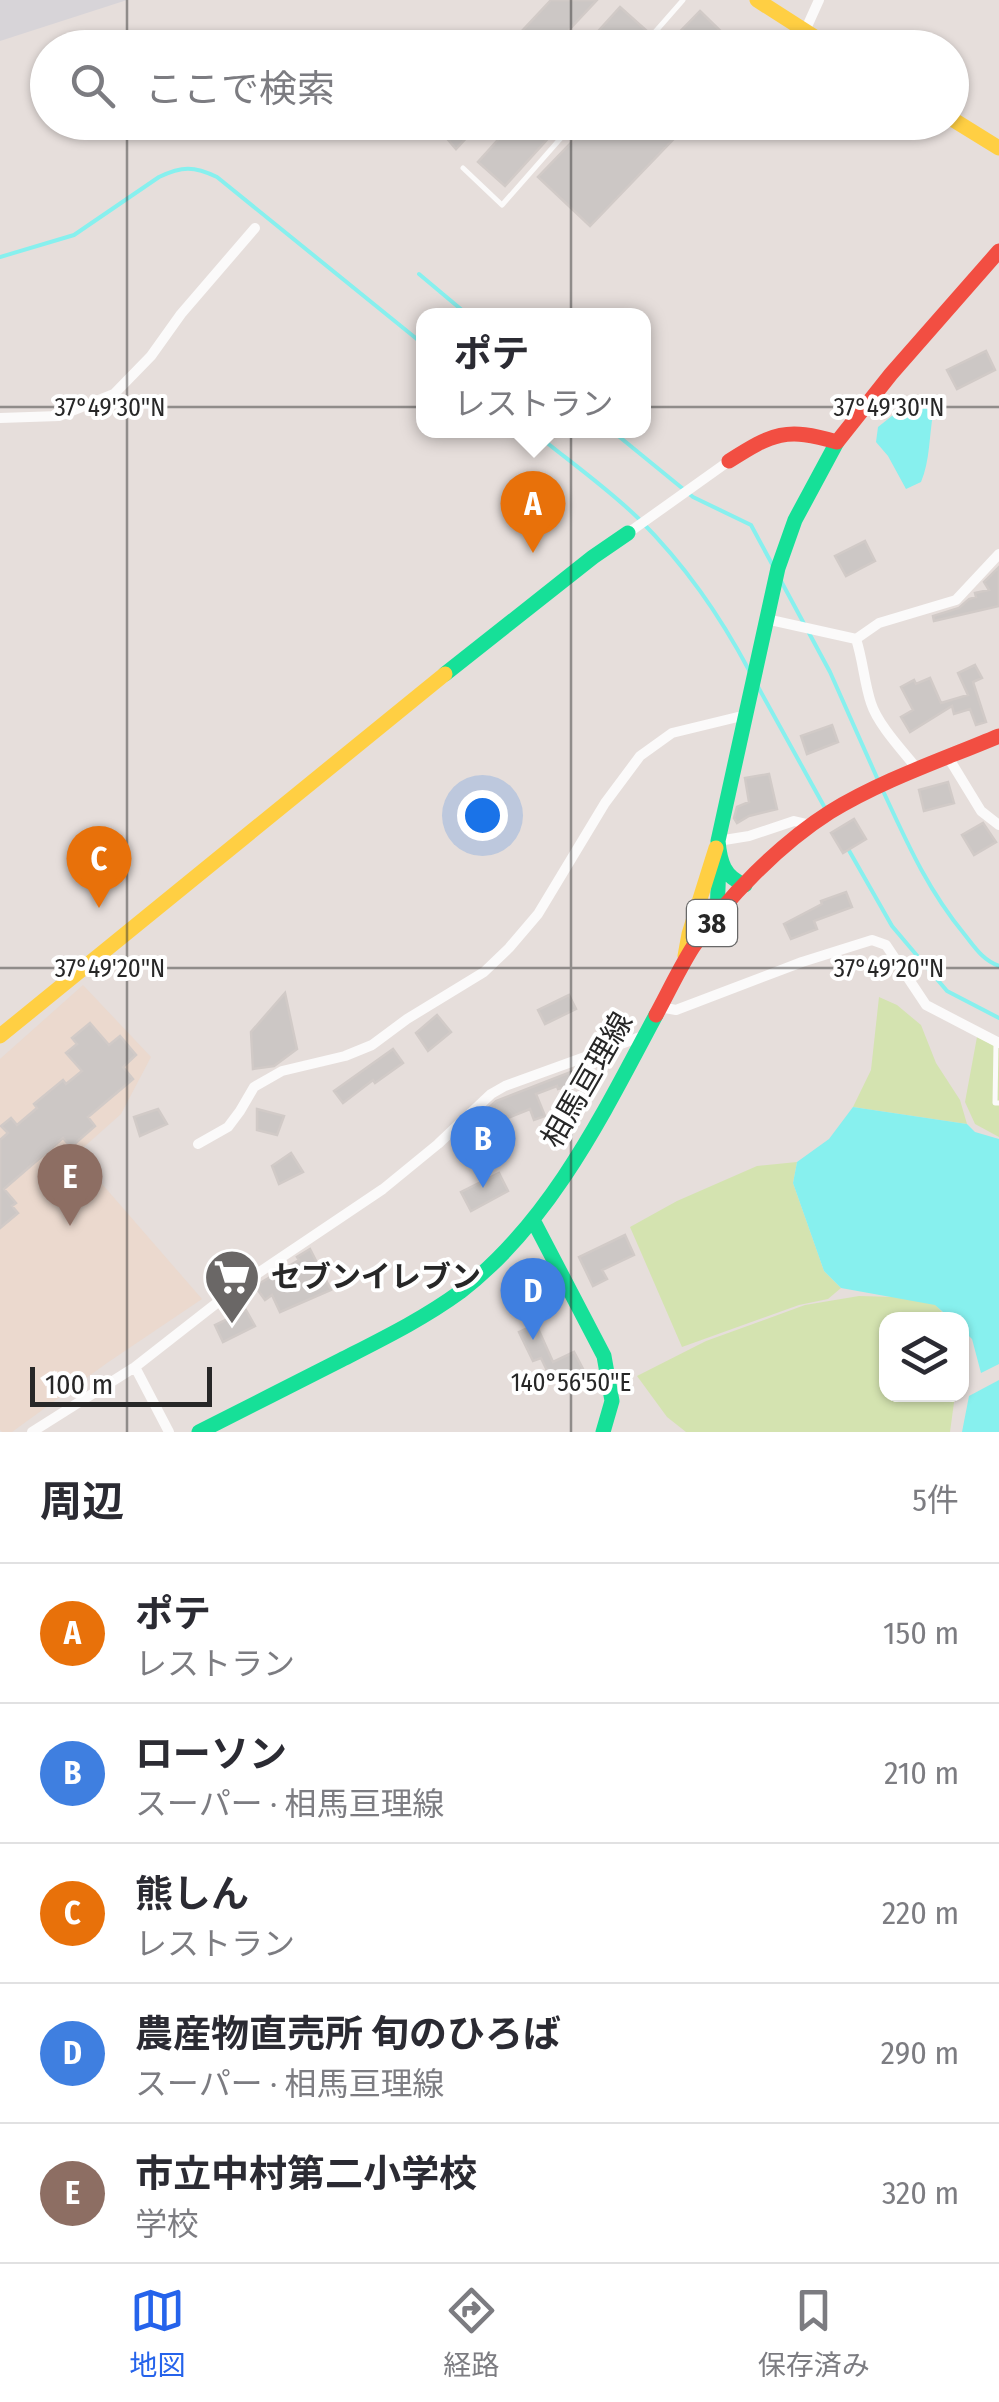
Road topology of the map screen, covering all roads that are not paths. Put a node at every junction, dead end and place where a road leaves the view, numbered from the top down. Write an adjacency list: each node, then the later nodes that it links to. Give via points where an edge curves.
1 (683, 0): 4 (lane)
2 (757, 0): 5 (street)
3 (819, 0): 6 (street)
4 (657, 30)
5 (803, 30)
6 (805, 30)
7 (969, 130): 9 (street)
8 (559, 140): 10 (lane, via 502,206)
9 (999, 148)
10 (462, 168)
11 (255, 228): 13 (street, via 114,394 59,416)
12 (999, 251): 14 (street)
13 (0, 418)
14 (837, 442): 15 (street, via 792,431); 18 (street, via 795,520)
15 (729, 461): 16 (street)
16 (628, 533): 32 (street)
17 (999, 554): 19 (street, via 956,600 879,623)
18 (766, 618): 19 (street); 20 (street)
19 (856, 639): 23 (street, via 872,706)
20 (746, 716): 26 (street); 36 (street, via 672,733 640,756 538,914 484,972 372,1045 282,1071 254,1087 228,1127)
21 (999, 736): 22 (street, 相馬亘理線 / 38)
22 (948, 758): 23 (street, 相馬亘理線 / 38); 24 (street, via 981,811)
23 (918, 770): 25 (street, 相馬亘理線 / 38)
24 (999, 825)
25 (811, 826): 26 (street, via 794,821); 28 (street, 相馬亘理線 / 38)
26 (718, 841): 27 (street); 30 (street)
27 (719, 861): 28 (street); 29 (street)
28 (744, 885): 29 (street, 相馬亘理線 / 38)
29 (717, 916): 30 (street, 相馬亘理線 / 38)
30 (684, 964): 31 (street, 相馬亘理線 / 38)
31 (660, 1008): 33 (street, 相馬亘理線 / 38); 34 (street, via 676,1010 872,940 886,945 926,1004)
32 (0, 1036)
33 (644, 1036): 37 (street, 相馬亘理線 / 38, via 594,1132); 38 (street, via 491,1094 383,1189 236,1288)
34 (998, 1042): 35 (lane)
35 (999, 1103)
36 (198, 1144)
37 (533, 1220): 41 (street, 相馬亘理線 / 38, via 459,1292 409,1325); 42 (street, via 604,1356 612,1401)
38 (135, 1367): 39 (street); 40 (street)
39 (32, 1432)
40 (169, 1432)
41 (199, 1432)
42 (603, 1432)

